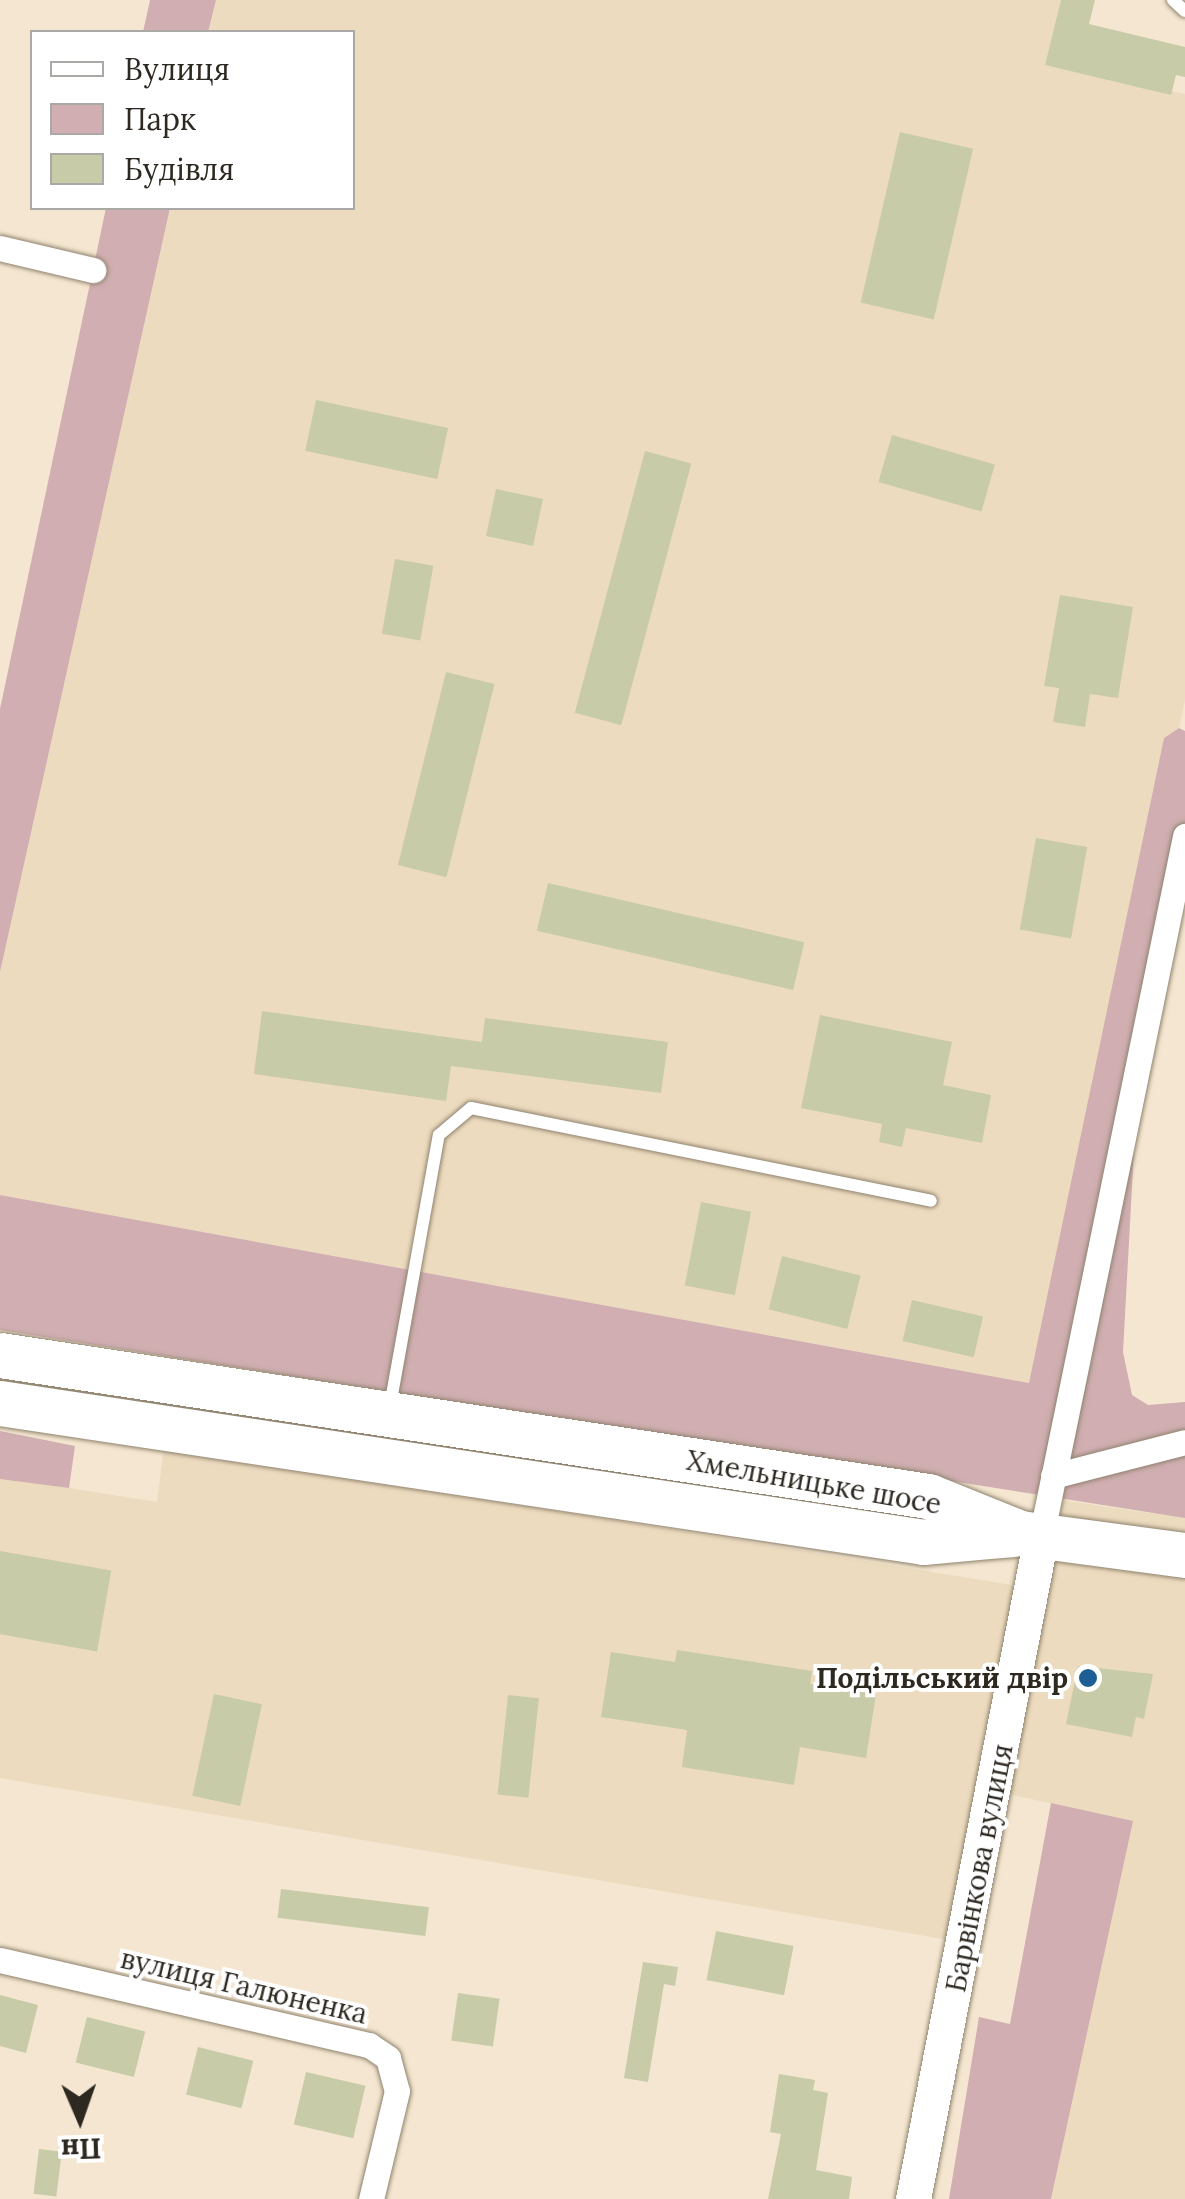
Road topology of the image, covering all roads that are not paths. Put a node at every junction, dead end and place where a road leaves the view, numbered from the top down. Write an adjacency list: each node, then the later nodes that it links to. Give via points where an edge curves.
1 (1173, 0): 2 (lane)
2 (1185, 10)
3 (0, 248): 4 (street)
4 (93, 270)
5 (1185, 836): 11 (street)
6 (931, 1202): 9 (lane, via 471,1108 438,1136)
7 (0, 1355): 9 (highway, Хмельницьке шосе)
8 (0, 1404): 12 (highway, Хмельницьке шосе, via 923,1542)
9 (389, 1413): 12 (highway, Хмельницьке шосе, via 928,1496)
10 (1185, 1442): 11 (street)
11 (1053, 1476): 12 (street)
12 (1031, 1535): 13 (highway); 16 (street, Барвінкова вулиця)
13 (1185, 1556)
14 (0, 1960): 15 (street, вулиця Галюненка, via 369,2045 388,2058 397,2091)
15 (371, 2199)
16 (913, 2199)

